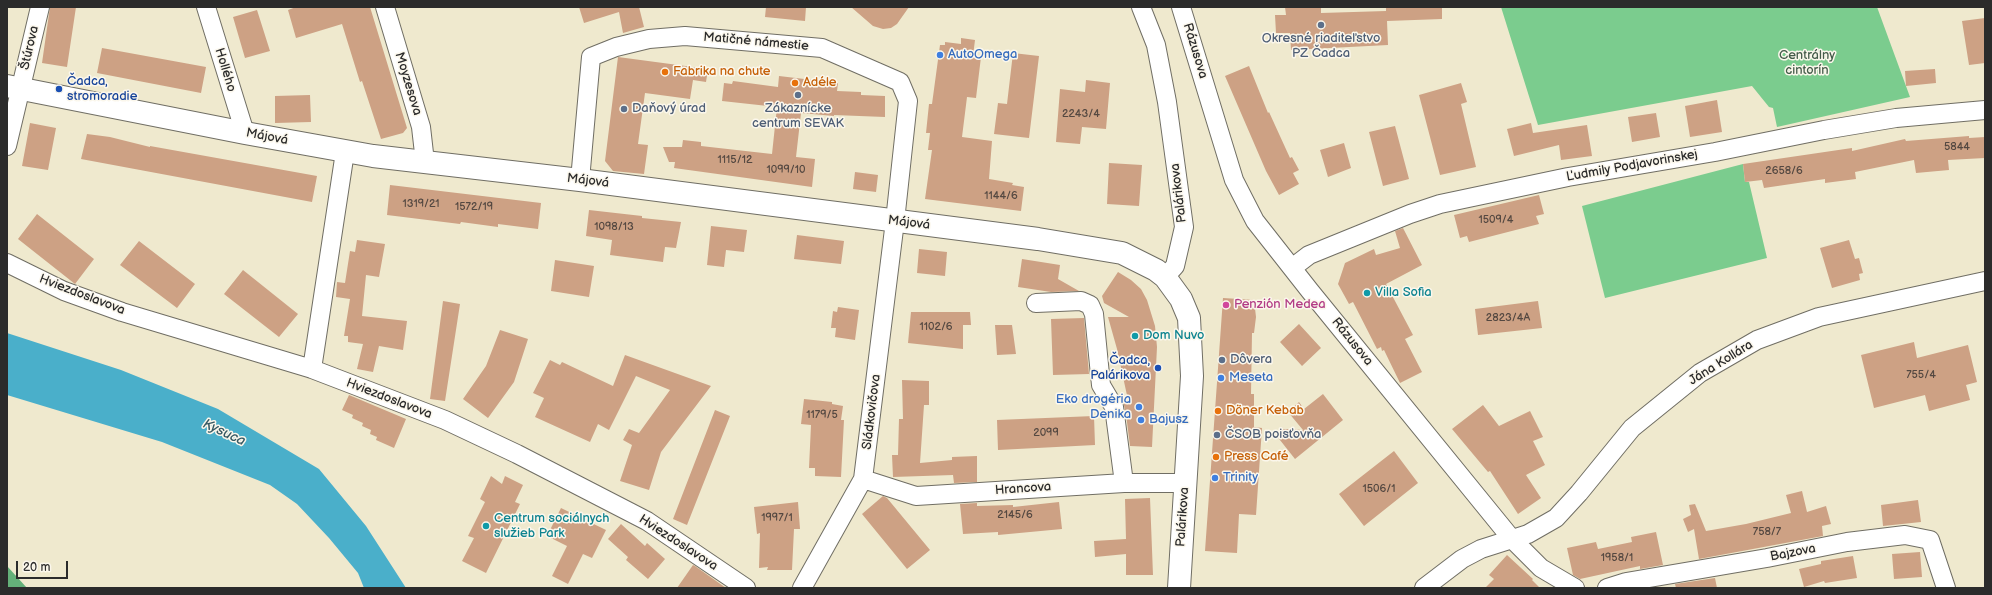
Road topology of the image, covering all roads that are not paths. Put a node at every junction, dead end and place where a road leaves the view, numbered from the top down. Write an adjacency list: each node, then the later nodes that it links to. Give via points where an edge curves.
1 (40, 7): 6 (street, Štúrova)
2 (206, 7): 8 (street, Hollého)
3 (385, 7): 11 (street, Moyzesova, via 421,127)
4 (1141, 7): 16 (street, Palárikova, via 1156,45 1167,102 1184,227 1177,262)
5 (1181, 7): 15 (street, Rázusova, via 1234,180 1255,221)
6 (14, 88): 8 (main road, Májová); 9 (street)
7 (1985, 110): 15 (street, Ľudmily Podjavorinskej, via 1860,124 1568,177 1440,204 1309,255)
8 (245, 133): 10 (main road, Májová)
9 (7, 146)
10 (345, 152): 11 (main road, Májová); 19 (street)
11 (425, 162): 12 (main road, Májová)
12 (580, 180): 13 (main road, Májová); 13 (street, Matičné námestie, via 591,57 616,47 649,39 685,36 822,48 900,82 908,102)
13 (895, 221): 16 (main road, Májová, via 1038,239 1122,253); 20 (street, Sládkovičova)
14 (7, 263): 19 (street, Hviezdoslavova, via 64,290 122,312)
15 (1292, 268): 23 (street, Rázusova)
16 (1165, 277): 22 (main road, Palárikova, via 1181,299 1189,318 1192,376)
17 (1985, 281): 23 (street, Jána Kollára, via 1819,317 1757,340 1700,372 1632,428 1556,518 1528,534)
18 (1036, 302): 21 (street, via 1081,300 1090,305 1094,314 1101,385 1114,407)
19 (312, 369): 24 (street, Hviezdoslavova, via 445,420 531,461 647,521)
20 (863, 479): 21 (street, Hrancova, via 916,496); 25 (street, Sládkovičova)
21 (1124, 483): 22 (street, Hrancova)
22 (1186, 483): 26 (main road, Palárikova)
23 (1511, 538): 27 (street, Jána Kollára, via 1462,559); 28 (street, Rázusova, via 1541,568)
24 (746, 588)
25 (802, 588)
26 (1179, 588)
27 (1424, 588)
28 (1575, 588)
29 (1607, 588): 30 (street, Bajzova, via 1626,582 1847,542 1905,535 1930,540)
30 (1946, 588)

